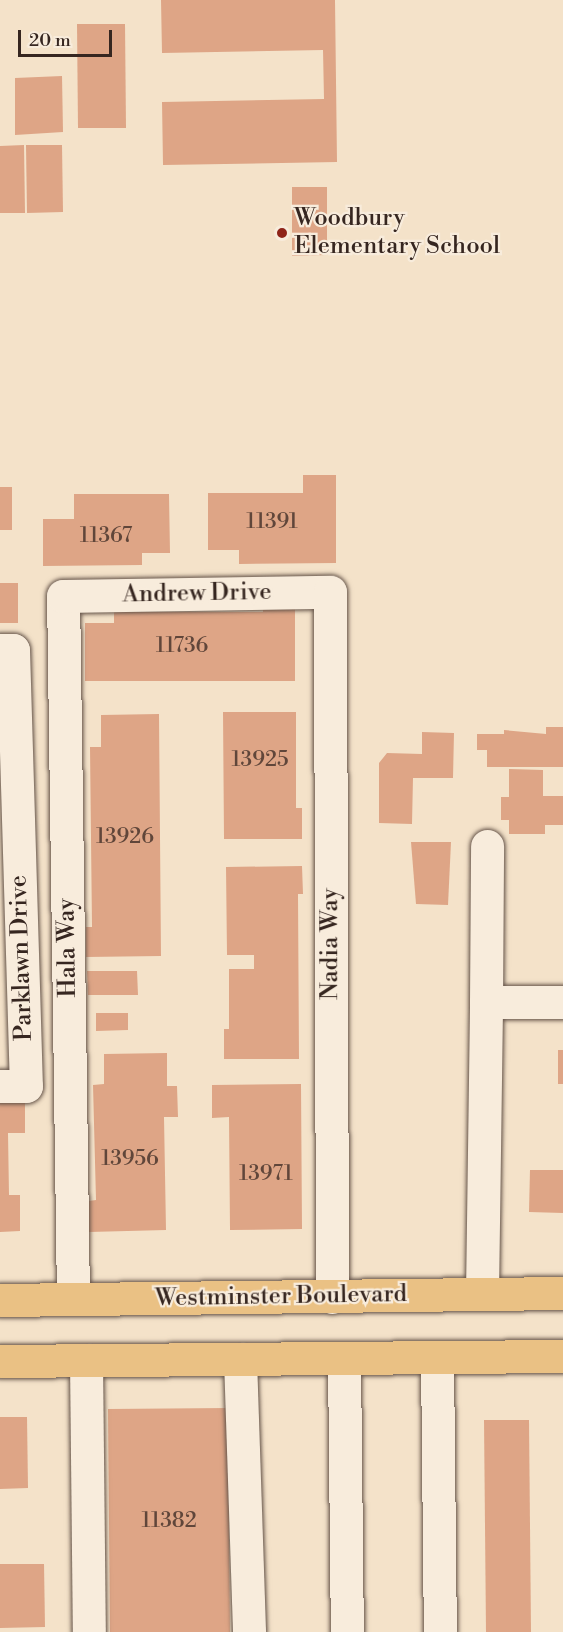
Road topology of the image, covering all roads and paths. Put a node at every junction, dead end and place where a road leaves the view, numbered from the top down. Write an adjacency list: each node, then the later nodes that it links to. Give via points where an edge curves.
1 (330, 592): 2 (street, Andrew Drive); 10 (street, Nadia Way)
2 (63, 596): 11 (street, Hala Way)
3 (7, 650): 7 (street, Parklawn Drive)
4 (488, 846): 5 (street)
5 (486, 1002): 6 (street); 9 (street)
6 (563, 1002)
7 (13, 1086)
8 (563, 1293): 9 (main road, Westminster Boulevard)
9 (482, 1294): 10 (main road, Westminster Boulevard)
10 (332, 1297): 11 (main road, Westminster Boulevard)
11 (73, 1299): 12 (main road, Westminster Boulevard)
12 (0, 1300)
13 (563, 1356): 14 (main road)
14 (437, 1357): 15 (main road); 22 (street)
15 (344, 1358): 16 (main road); 21 (street)
16 (240, 1359): 17 (main road); 20 (street)
17 (86, 1360): 18 (main road); 19 (street)
18 (0, 1361)
19 (89, 1632)
20 (249, 1632)
21 (347, 1632)
22 (440, 1632)

